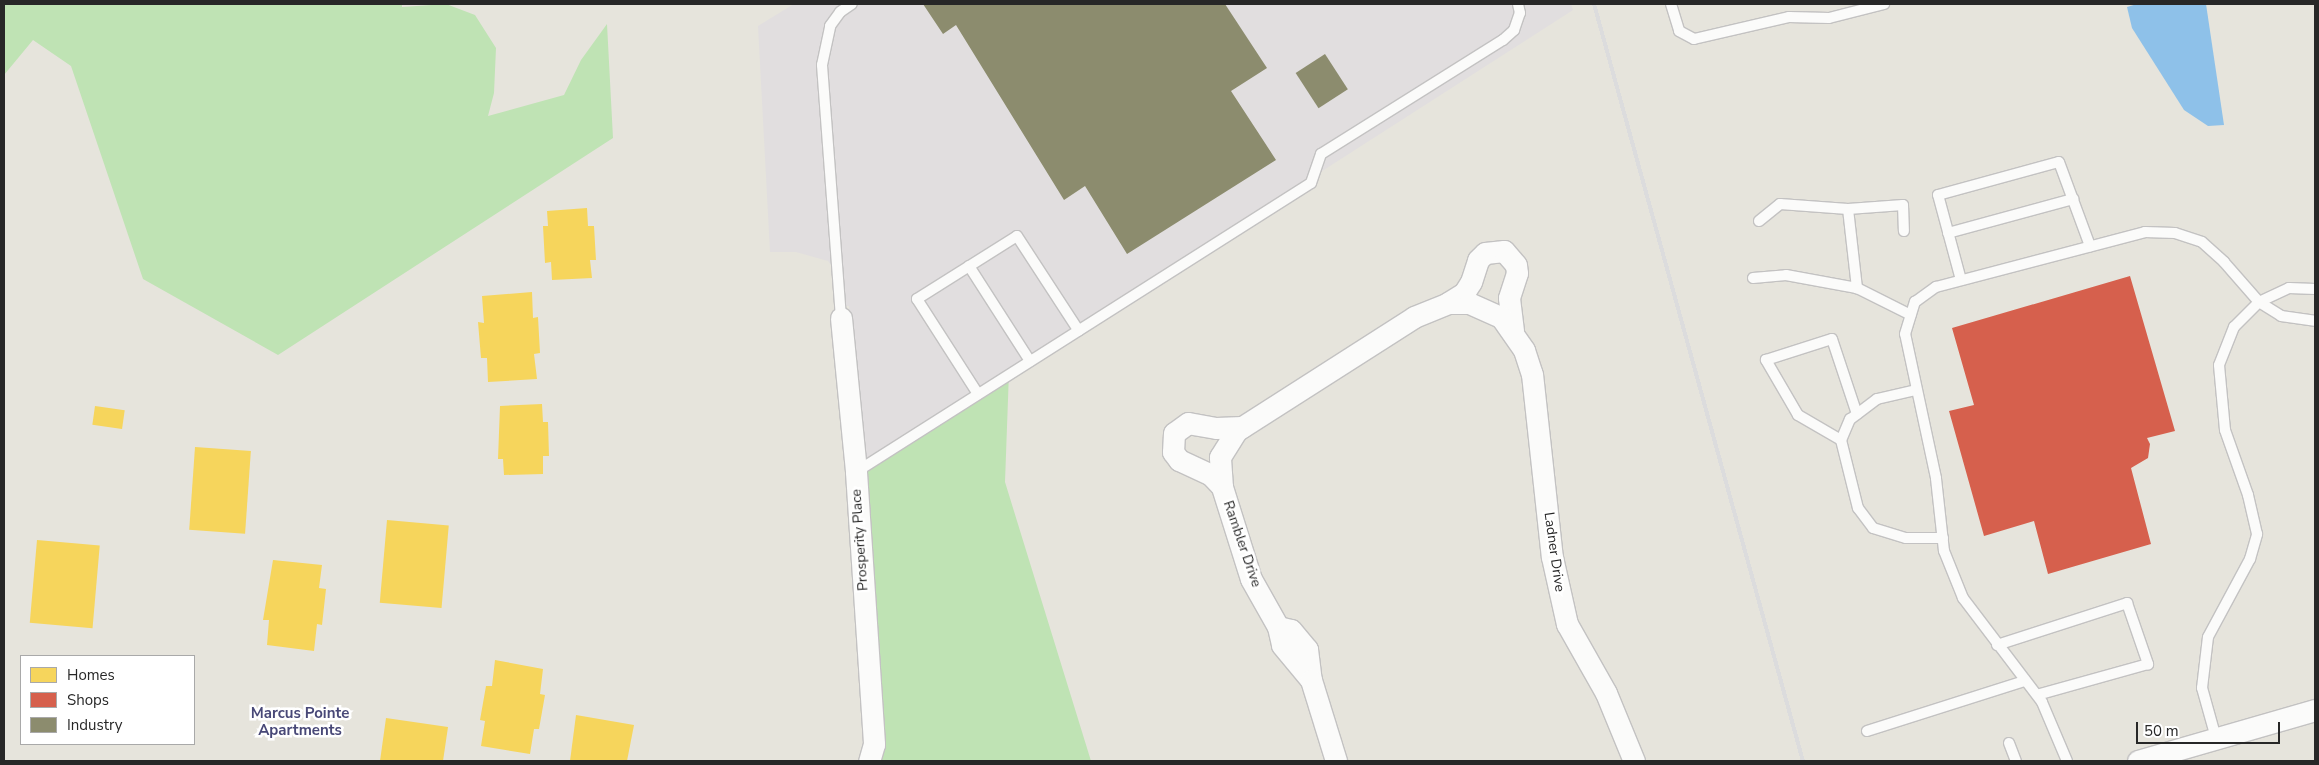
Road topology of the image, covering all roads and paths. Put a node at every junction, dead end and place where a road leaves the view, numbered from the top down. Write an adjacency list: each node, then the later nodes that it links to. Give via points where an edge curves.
1 (852, 4): 19 (lane, via 840,12 830,26 822,65)
2 (1518, 4): 21 (lane, via 1520,12 1514,30 1503,40 1321,154 1311,183)
3 (1671, 4): 4 (lane, via 1679,31 1694,39 1789,17 1829,18)
4 (1884, 4)
5 (2073, 199): 9 (lane); 9 (lane, via 2059,162 1938,195); 10 (lane)
6 (1848, 209): 7 (lane, via 1780,204); 8 (lane, via 1903,205); 14 (lane)
7 (1759, 221)
8 (1904, 231)
9 (1948, 234): 13 (lane)
10 (2090, 246): 13 (lane); 16 (lane, via 2145,232 2175,233 2202,242)
11 (969, 266): 21 (lane, via 1017,236); 23 (lane); 25 (lane, via 917,299)
12 (1753, 278): 14 (lane, via 1786,275)
13 (1961, 280): 18 (lane, via 1936,287 1915,302)
14 (1857, 288): 18 (lane)
15 (2315, 290): 16 (lane, via 2289,288)
16 (2259, 302): 20 (lane, via 2281,316); 37 (lane, via 2234,327 2219,365 2226,430 2248,494 2257,534 2250,559 2208,637 2202,688)
17 (1448, 303): 22 (street, Ladner Drive, via 1485,308); 22 (street, Ladner Drive, via 1464,293 1478,260 1485,253 1504,251 1516,265 1509,298); 27 (street, Ladner Drive, via 1414,317)
18 (1911, 315): 24 (lane, via 1905,334)
19 (841, 318): 29 (street, Prosperity Place)
20 (2315, 321)
21 (1079, 331): 23 (lane)
22 (1513, 331): 41 (street, Ladner Drive, via 1532,374 1552,557 1567,624 1606,693)
23 (1030, 362): 25 (lane)
24 (1916, 390): 26 (lane, via 1877,399); 31 (lane, via 1936,478)
25 (978, 394): 29 (lane)
26 (1857, 414): 28 (lane, via 1850,419); 28 (lane, via 1832,339 1766,360 1798,415)
27 (1242, 427): 30 (street, Rambler Drive, via 1230,437 1220,457); 30 (street, Rambler Drive, via 1216,428 1188,423 1174,433 1173,452 1179,460 1203,469)
28 (1841, 440): 31 (lane, via 1858,508 1873,528 1906,538)
29 (856, 472): 39 (street, Prosperity Place, via 874,744)
30 (1222, 487): 40 (street, Rambler Drive, via 1251,579 1278,627 1282,644 1311,680)
31 (1942, 538): 32 (lane, via 1963,598)
32 (1997, 645): 33 (lane); 34 (lane, via 2127,603 2148,664)
33 (2025, 682): 34 (lane); 36 (lane)
34 (2037, 695): 43 (lane)
35 (2315, 710): 37 (street)
36 (1867, 731)
37 (2216, 738): 44 (street)
38 (2009, 743): 42 (lane)
39 (869, 761)
40 (1336, 761)
41 (1634, 761)
42 (2016, 761)
43 (2067, 761)
44 (2138, 761)

